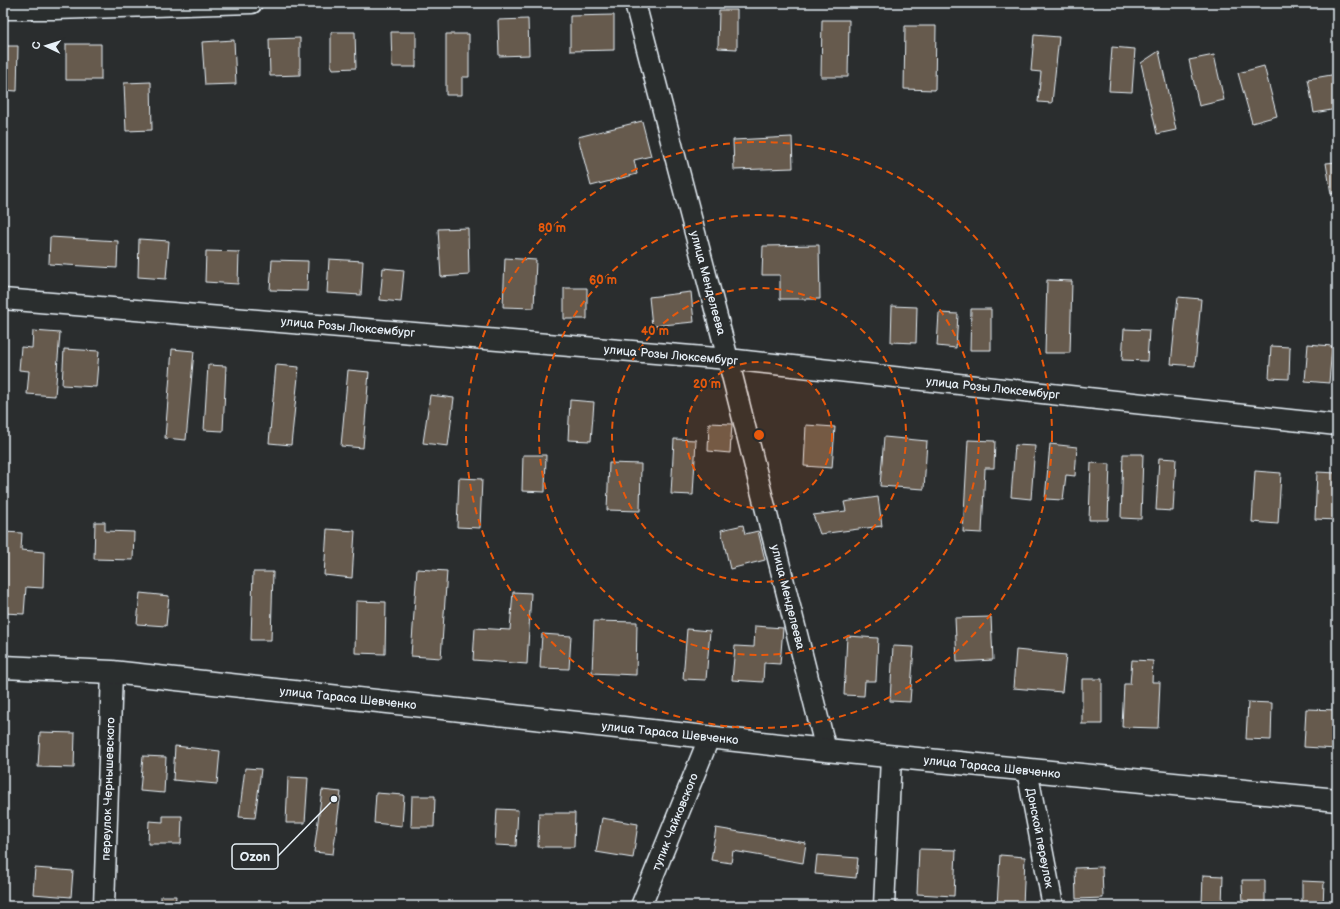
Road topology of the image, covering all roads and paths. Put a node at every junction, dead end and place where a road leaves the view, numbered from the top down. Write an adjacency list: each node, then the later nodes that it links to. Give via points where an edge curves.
1 (252, 3): 3 (street)
2 (635, 3): 5 (street, улица Менделеева)
3 (3, 9)
4 (3, 299): 5 (street, улица Розы Люксембург)
5 (728, 359): 6 (street, улица Розы Люксембург); 10 (street, улица Менделеева)
6 (1337, 425)
7 (3, 666): 8 (street, улица Тараса Шевченко)
8 (112, 672): 9 (street, улица Тараса Шевченко); 14 (street, переулок Чернышевского)
9 (709, 738): 10 (street, улица Тараса Шевченко); 15 (street, тупик Чайковского)
10 (826, 750): 11 (street, улица Тараса Шевченко)
11 (891, 757): 12 (street, улица Тараса Шевченко); 16 (street)
12 (1027, 770): 13 (street, улица Тараса Шевченко); 17 (street, Донской переулок)
13 (1337, 800)
14 (104, 906)
15 (641, 906)
16 (884, 906)
17 (1053, 906)

